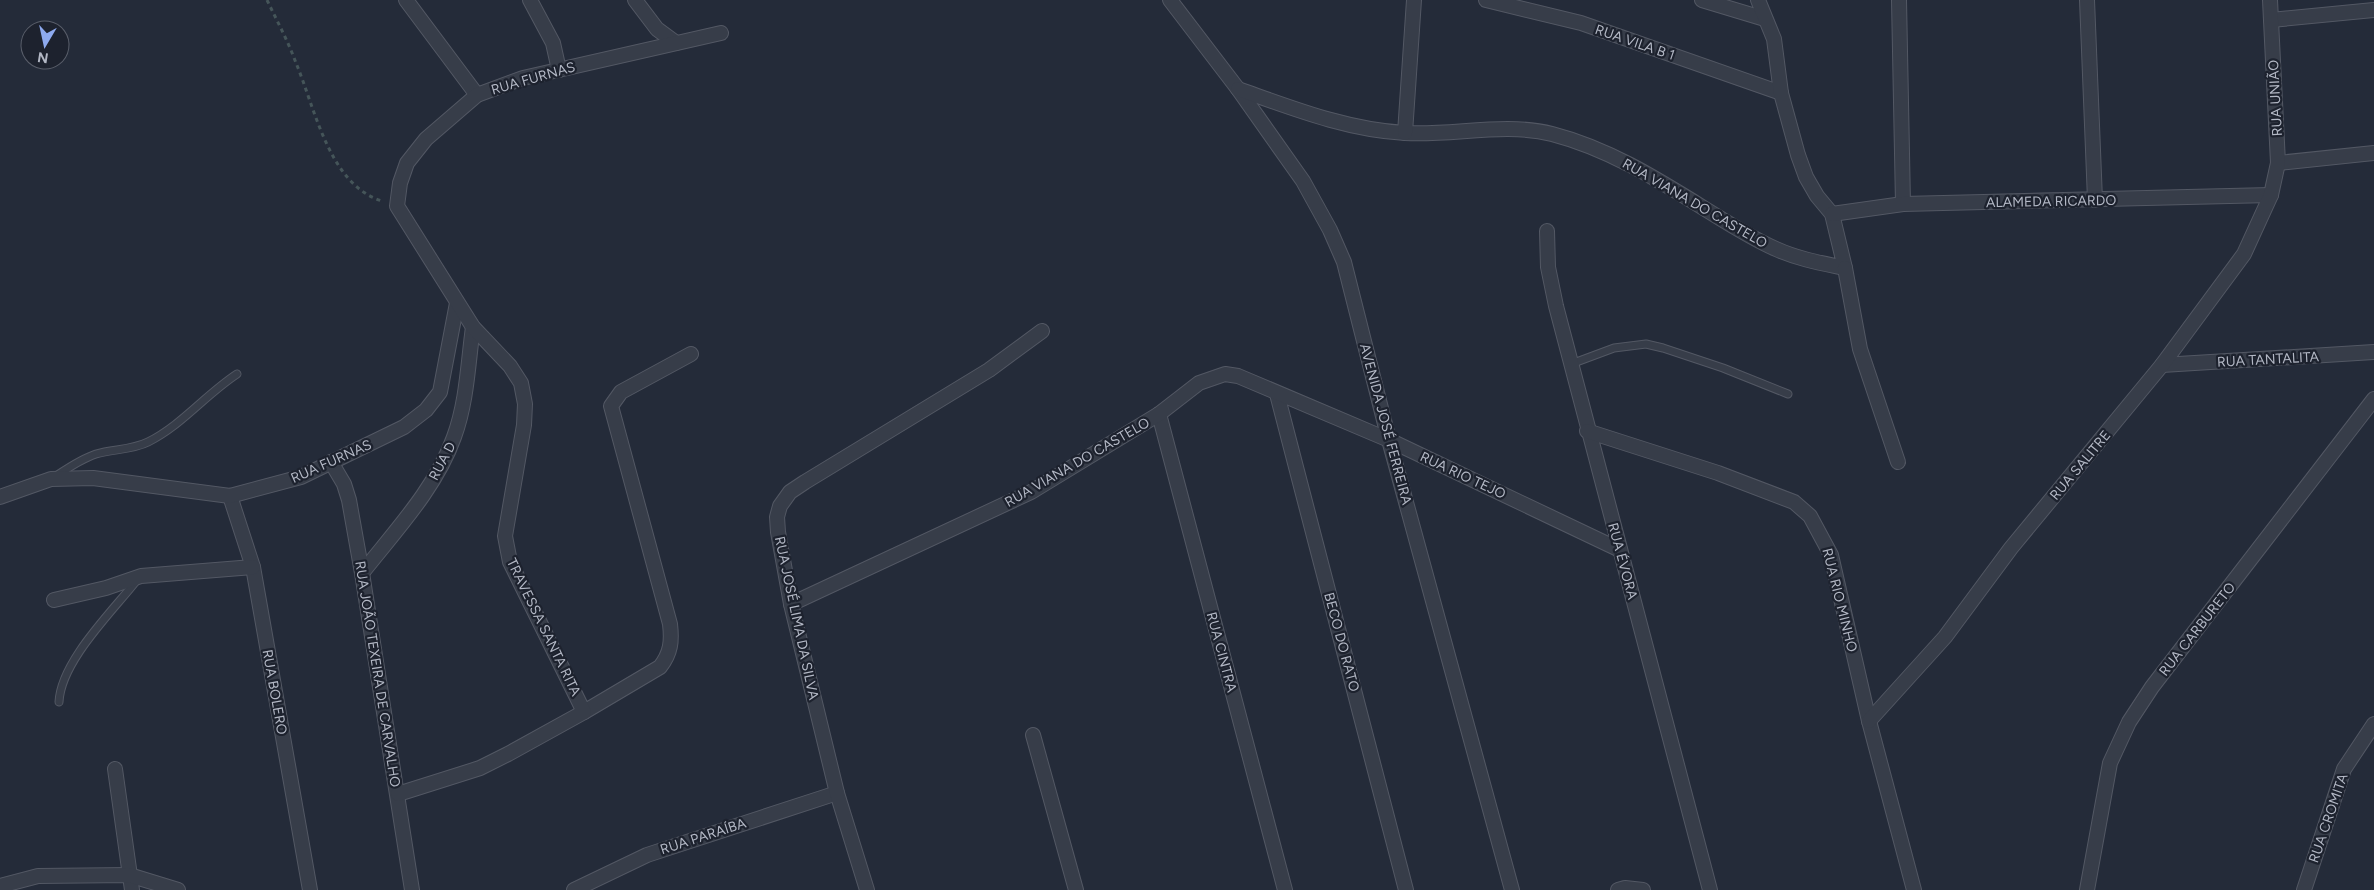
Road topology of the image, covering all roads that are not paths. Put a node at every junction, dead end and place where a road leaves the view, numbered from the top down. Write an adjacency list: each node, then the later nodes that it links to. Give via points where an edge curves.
1 (406, 0): 20 (street)
2 (530, 0): 17 (street, via 553,43)
3 (634, 0): 16 (street, via 657,29)
4 (1170, 0): 18 (street, AVENIDA JOSÉ FERREIRA)
5 (1414, 0): 21 (street)
6 (1486, 0): 19 (street, RUA VILA B 1, via 1581,23)
7 (1702, 0): 13 (street)
8 (1758, 0): 13 (street)
9 (1899, 0): 26 (street)
10 (2087, 0): 25 (street)
11 (2270, 0): 14 (street, RUA UNIÃO)
12 (2374, 10): 14 (street)
13 (1765, 19): 19 (street, via 1774,39)
14 (2271, 20): 23 (street, RUA UNIÃO)
15 (721, 33): 16 (street, RUA FURNAS)
16 (676, 42): 17 (street, RUA FURNAS)
17 (559, 70): 20 (street, RUA FURNAS, via 523,78)
18 (1238, 89): 21 (street, RUA VIANA DO CASTELO, via 1349,125); 43 (street, AVENIDA JOSÉ FERREIRA, via 1303,181 1344,262)
19 (1781, 92): 27 (street, via 1806,177)
20 (477, 95): 30 (street, RUA FURNAS, via 426,139 407,163 400,182 397,206)
21 (1405, 133): 29 (street, RUA VIANA DO CASTELO, via 1507,129 1550,134 1590,146 1640,169 1776,249 1810,261)
22 (2374, 153): 23 (street)
23 (2278, 163): 24 (street, RUA UNIÃO)
24 (2271, 194): 25 (street, ALAMEDA RICARDO); 36 (street, RUA SALITRE, via 2244,254)
25 (2095, 200): 26 (street, ALAMEDA RICARDO)
26 (1903, 204): 27 (street, ALAMEDA RICARDO)
27 (1832, 214): 29 (street)
28 (1547, 230): 35 (street, RUA ÉVORA, via 1548,267)
29 (1845, 268): 45 (street, via 1860,349)
30 (456, 303): 31 (street); 44 (street, RUA FURNAS, via 440,392 426,410 404,427)
31 (473, 328): 51 (street, RUA D, via 463,401 454,437 440,468); 56 (street, TRAVESSA SANTA RITA, via 510,366 521,383 524,425 505,536 510,562)
32 (1042, 331): 54 (street, RUA JOSÉ LIMA DA SILVA, via 989,370 790,492 777,517)
33 (2374, 352): 36 (street, RUA TANTALITA)
34 (691, 354): 56 (street, via 621,392 611,406 670,624 672,641 668,657 660,667)
35 (1571, 364): 39 (lane, via 1614,348 1646,344 1723,368); 42 (street, RUA ÉVORA)
36 (2162, 365): 57 (street, RUA SALITRE, via 2011,548 1945,638)
37 (236, 374): 46 (lane, via 167,432 146,444 96,454)
38 (1277, 394): 41 (street, RUA VIANA DO CASTELO, via 1238,376 1225,374 1199,383); 43 (street, RUA RIO TEJO); 74 (street, BECO DO RATO)
39 (1788, 394)
40 (2374, 399): 79 (street, RUA CARBURETO, via 2128,722 2110,763)
41 (1159, 414): 54 (street, RUA VIANA DO CASTELO, via 1031,492); 73 (street, RUA CINTRA)
42 (1587, 431): 49 (street, RUA ÉVORA); 57 (street, RUA RIO MINHO, via 1794,502 1810,516 1831,555)
43 (1389, 440): 49 (street, RUA RIO TEJO); 75 (street, AVENIDA JOSÉ FERREIRA)
44 (331, 462): 47 (street, RUA FURNAS, via 301,477); 51 (street, RUA JOÃO TEXEIRA DE CARVALHO, via 344,484)
45 (1898, 462)
46 (51, 479): 47 (street, RUA FURNAS, via 93,478); 48 (street, RUA FURNAS)
47 (230, 496): 50 (street, RUA BOLERO)
48 (0, 497)
49 (1620, 550): 78 (street, RUA ÉVORA)
50 (253, 567): 52 (street); 68 (street, RUA BOLERO)
51 (362, 573): 62 (street, RUA JOÃO TEXEIRA DE CARVALHO)
52 (141, 576): 53 (street); 55 (lane, via 69,666)
53 (54, 600)
54 (791, 604): 61 (street, RUA JOSÉ LIMA DA SILVA)
55 (59, 702)
56 (584, 712): 62 (street, TRAVESSA SANTA RITA, via 480,768)
57 (1869, 721): 65 (street, RUA RIO MINHO)
58 (2374, 724): 80 (street, RUA CROMITA, via 2344,769)
59 (1033, 735): 72 (street)
60 (115, 769): 63 (street)
61 (837, 793): 70 (street, RUA PARAÍBA, via 646,855); 71 (street, RUA JOSÉ LIMA DA SILVA)
62 (398, 794): 69 (street, RUA JOÃO TEXEIRA DE CARVALHO)
63 (129, 875): 64 (street, via 38,876); 66 (street); 67 (street)
64 (0, 886)
65 (1913, 889)
66 (132, 890)
67 (178, 890)
68 (310, 890)
69 (412, 890)
70 (574, 890)
71 (867, 890)
72 (1076, 890)
73 (1285, 890)
74 (1406, 890)
75 (1512, 890)
76 (1618, 890): 77 (street)
77 (1643, 890)
78 (1710, 890)
79 (2087, 890)
80 (2304, 890)

